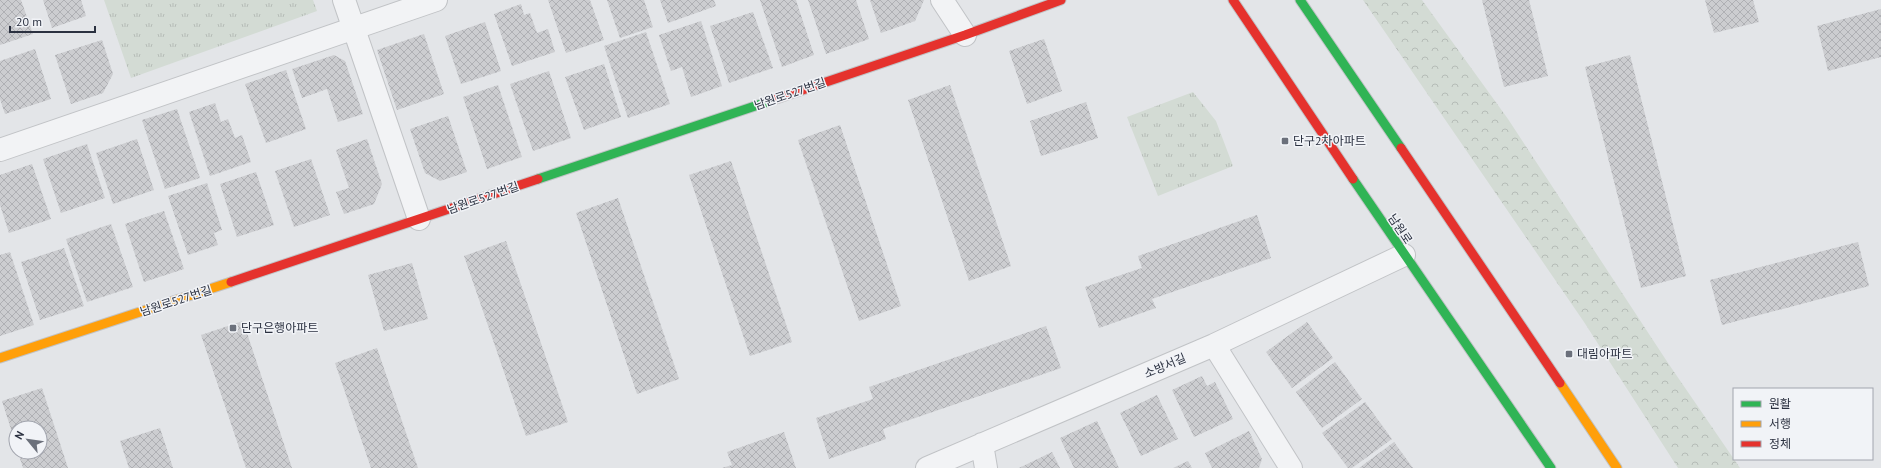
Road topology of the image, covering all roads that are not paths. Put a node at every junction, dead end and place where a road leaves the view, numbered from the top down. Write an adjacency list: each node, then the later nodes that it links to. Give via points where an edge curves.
1 (344, 0): 7 (street)
2 (436, 0): 7 (street)
3 (942, 0): 8 (street)
4 (1061, 0): 8 (street, 남원로527번길)
5 (1233, 0): 11 (street, 남원로)
6 (1300, 0): 19 (street)
7 (354, 27): 9 (street); 10 (street)
8 (965, 35): 10 (street, 남원로527번길)
9 (0, 150)
10 (419, 219): 13 (street, 남원로527번길)
11 (1404, 255): 12 (street, 소방서길); 18 (street, 남원로)
12 (1214, 345): 14 (street, 소방서길); 17 (street)
13 (0, 358)
14 (982, 444): 15 (street, 소방서길); 16 (street)
15 (927, 468)
16 (986, 468)
17 (1291, 468)
18 (1551, 468)
19 (1617, 468)

